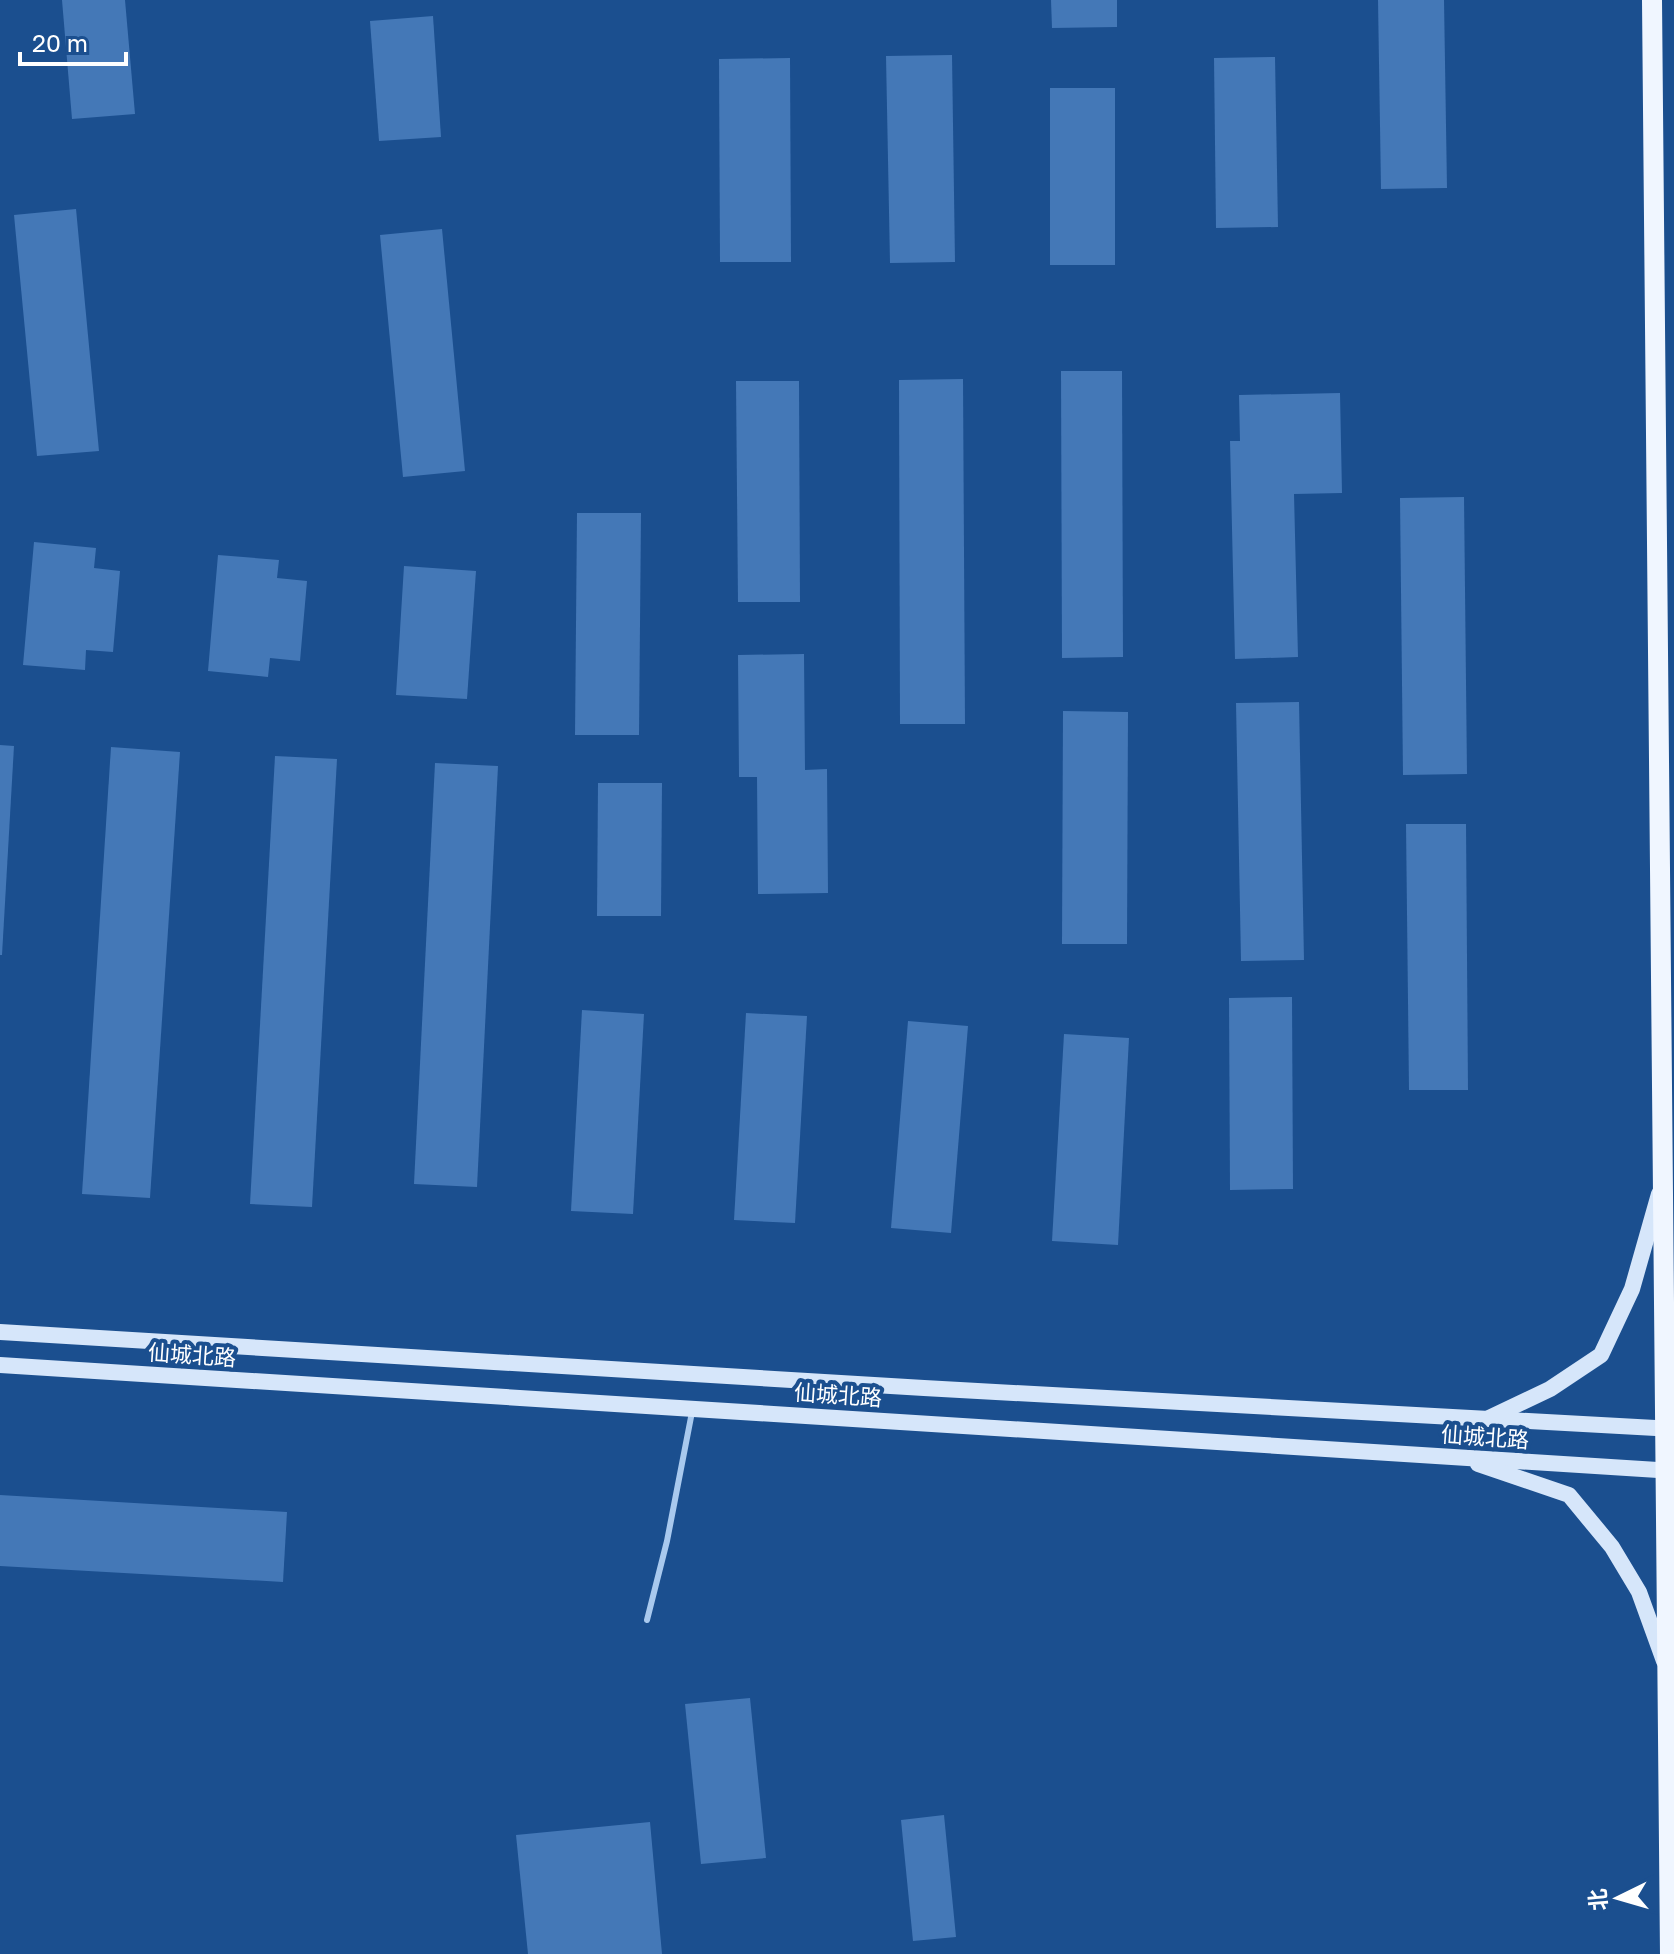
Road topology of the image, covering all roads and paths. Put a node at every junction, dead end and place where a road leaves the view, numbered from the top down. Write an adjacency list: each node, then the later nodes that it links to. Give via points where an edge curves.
1 (1652, 0): 2 (main road)
2 (1663, 1181): 6 (main road, via 1632,1289 1601,1355 1550,1389); 7 (main road)
3 (0, 1332): 6 (main road, 仙城北路)
4 (0, 1365): 5 (main road, 仙城北路)
5 (692, 1408): 8 (main road, 仙城北路); 10 (lane)
6 (1488, 1419): 7 (main road, 仙城北路)
7 (1669, 1428): 9 (main road)
8 (1458, 1457): 9 (main road, 仙城北路); 11 (main road, via 1569,1495 1612,1547 1639,1592)
9 (1670, 1471): 11 (main road)
10 (647, 1620)
11 (1667, 1669): 12 (main road)
12 (1670, 1954)

